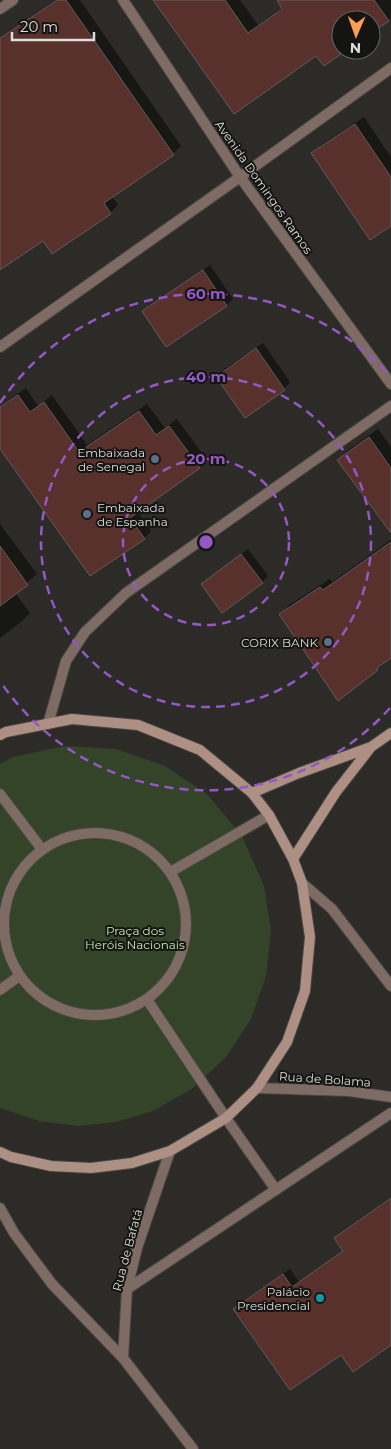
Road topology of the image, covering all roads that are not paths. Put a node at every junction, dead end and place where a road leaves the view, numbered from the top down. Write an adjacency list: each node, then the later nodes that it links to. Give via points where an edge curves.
1 (13, 0): 3 (street)
2 (123, 0): 5 (street, Avenida Domingos Ramos)
3 (0, 9)
4 (391, 68): 5 (street)
5 (240, 178): 6 (street); 7 (street, Avenida Domingos Ramos)
6 (0, 347)
7 (391, 384)
8 (391, 406): 9 (street, via 126,593 85,632 66,661)
9 (48, 724): 10 (main road); 13 (main road, via 72,719 138,725 200,750)
10 (2, 731)
11 (391, 733): 12 (main road)
12 (371, 747): 13 (main road); 17 (main road, via 336,792)
13 (252, 793): 15 (main road)
14 (0, 794): 16 (street)
15 (269, 815): 17 (main road); 18 (street)
16 (41, 848): 18 (street, via 87,832 125,838 135,840); 20 (street, via 10,885 1,932)
17 (293, 859): 19 (main road)
18 (172, 871): 23 (street, via 188,917 180,964)
19 (302, 884): 21 (street, via 332,909); 24 (main road, via 310,937 305,991 287,1042)
20 (18, 977): 22 (street); 23 (street, via 55,1008 65,1010 103,1017)
21 (391, 986)
22 (0, 990)
23 (148, 1001): 27 (street)
24 (257, 1088): 25 (street, Rua de Bolama, via 349,1091); 27 (main road)
25 (391, 1097)
26 (391, 1113): 30 (street)
27 (226, 1118): 28 (main road); 30 (street)
28 (170, 1151): 29 (main road, via 132,1163 92,1168 51,1166); 32 (street, Rua de Bafatá, via 137,1248)
29 (0, 1152)
30 (276, 1190): 32 (street)
31 (0, 1208): 33 (street, via 14,1233 52,1284)
32 (127, 1289): 33 (street, Rua de Bafatá)
33 (123, 1358): 34 (street)
34 (193, 1449)

